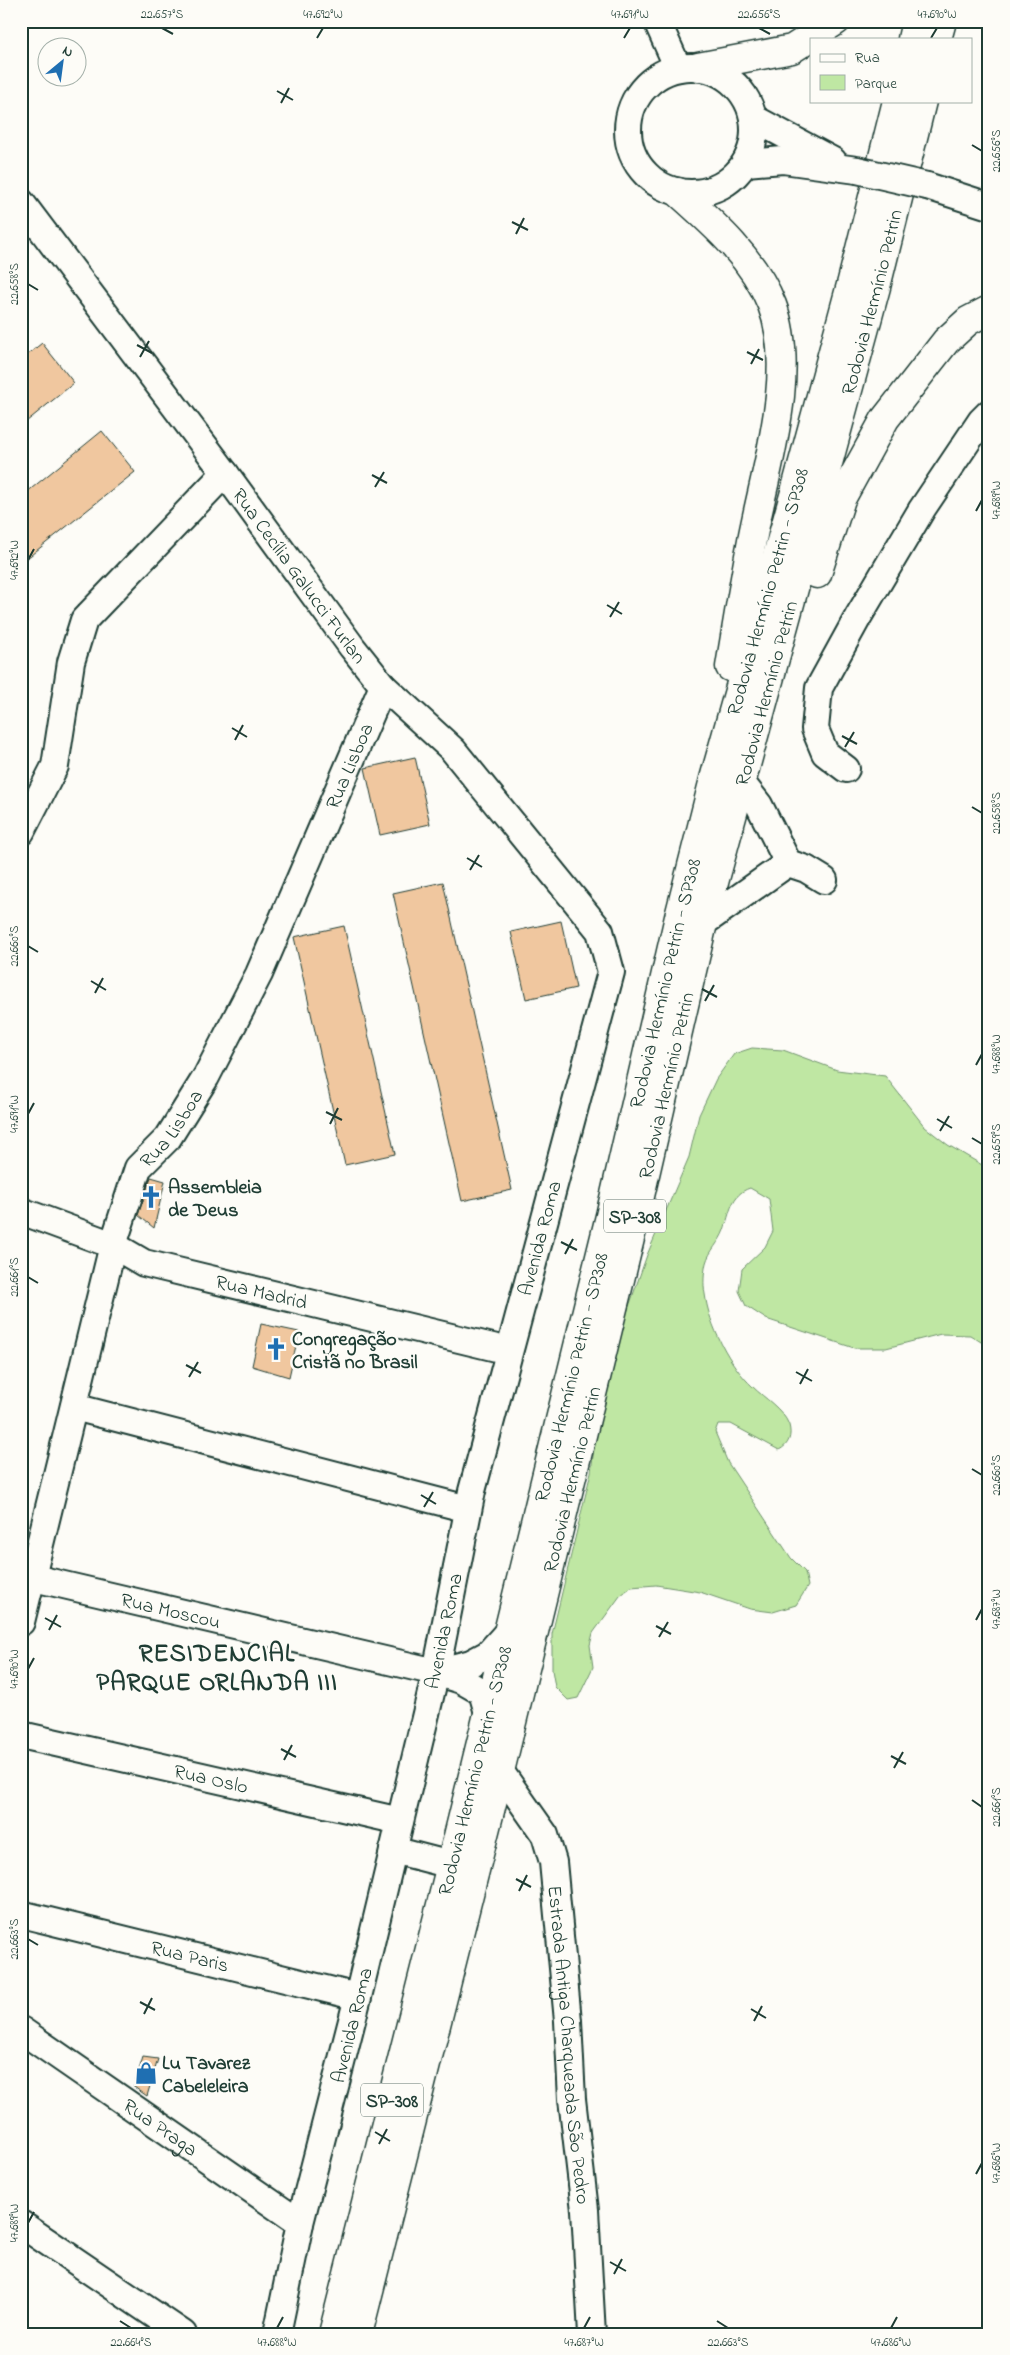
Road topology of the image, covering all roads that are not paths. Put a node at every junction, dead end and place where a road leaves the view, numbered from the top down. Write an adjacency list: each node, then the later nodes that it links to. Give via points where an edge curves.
1 (657, 21): 7 (street)
2 (836, 21): 7 (main road, via 792,49)
3 (916, 21): 5 (main road)
4 (942, 21): 6 (main road)
5 (912, 38)
6 (937, 38)
7 (688, 67): 10 (street, via 717,72 734,83 746,99); 14 (street, via 660,74 645,86 634,102 628,120 628,139 634,157 645,173 660,185)
8 (897, 102): 24 (main road, Rodovia Hermínio Petrin - SP308 / SP-308, via 798,482)
9 (922, 102): 23 (main road, Rodovia Hermínio Petrin / SP-308, via 876,287)
10 (753, 118): 11 (street, via 754,141); 12 (street)
11 (746, 163): 12 (street, via 783,160); 14 (street, via 733,178 716,188 697,193)
12 (850, 168): 13 (street, bridge)
13 (934, 188): 15 (street); 17 (street)
14 (678, 192): 24 (main road, via 722,231 758,277 772,305 780,338 781,395 752,541)
15 (989, 193)
16 (21, 203): 20 (street, Rua Cecília Galucci Furlan)
17 (989, 206)
18 (989, 310): 23 (main road, via 968,321 946,341 885,419 841,499 811,594)
19 (989, 413): 22 (street, via 922,509 818,688 815,729 825,753)
20 (225, 473): 21 (street, Rua Cecília Galucci Furlan); 25 (street, via 84,620 70,662 54,766)
21 (383, 686): 29 (street, Rua Cecília Galucci Furlan, via 453,750); 31 (street, Rua Lisboa, via 259,974 206,1077 168,1138 138,1168)
22 (846, 769)
23 (743, 773): 26 (street); 28 (main road, Rodovia Hermínio Petrin / SP-308)
24 (714, 779): 37 (main road, Rodovia Hermínio Petrin - SP308 / SP-308)
25 (21, 832)
26 (788, 863): 27 (street); 28 (street)
27 (824, 880)
28 (703, 923): 41 (main road, Rodovia Hermínio Petrin / SP-308, via 634,1222)
29 (600, 931): 32 (street, Avenida Roma, via 611,972)
30 (21, 1211): 31 (street, Rua Madrid)
31 (113, 1245): 32 (street, Rua Madrid, via 144,1263); 33 (street, Rua Lisboa)
32 (509, 1351): 34 (street, Avenida Roma)
33 (74, 1407): 34 (street); 35 (street, Rua Lisboa)
34 (468, 1509): 38 (street, Avenida Roma)
35 (27, 1576): 36 (street, Rua Lisboa); 38 (street, Rua Moscou)
36 (21, 1622)
37 (506, 1634): 38 (street, via 488,1654 471,1663); 39 (main road, Rodovia Hermínio Petrin - SP308 / SP-308)
38 (436, 1672): 39 (street, Rua Moscou, via 461,1680 482,1692); 42 (street, Avenida Roma)
39 (488, 1713): 44 (main road, Rodovia Hermínio Petrin - SP308 / SP-308)
40 (21, 1735): 42 (street, Rua Oslo)
41 (500, 1771): 53 (main road, Rodovia Hermínio Petrin / SP-308); 54 (street, Estrada Antiga Charqueada São Pedro, via 545,1835 553,1862 572,2099 585,2210)
42 (400, 1821): 43 (street, Avenida Roma)
43 (393, 1850): 44 (street); 46 (street, Avenida Roma)
44 (451, 1866): 52 (main road, Rodovia Hermínio Petrin - SP308 / SP-308)
45 (21, 1914): 46 (street, Rua Paris)
46 (358, 1997): 48 (street, Avenida Roma)
47 (21, 2030): 48 (street, Rua Praga)
48 (300, 2223): 51 (street, Avenida Roma)
49 (21, 2224): 50 (street)
50 (183, 2334)
51 (277, 2334)
52 (333, 2334)
53 (358, 2334)
54 (592, 2334)

